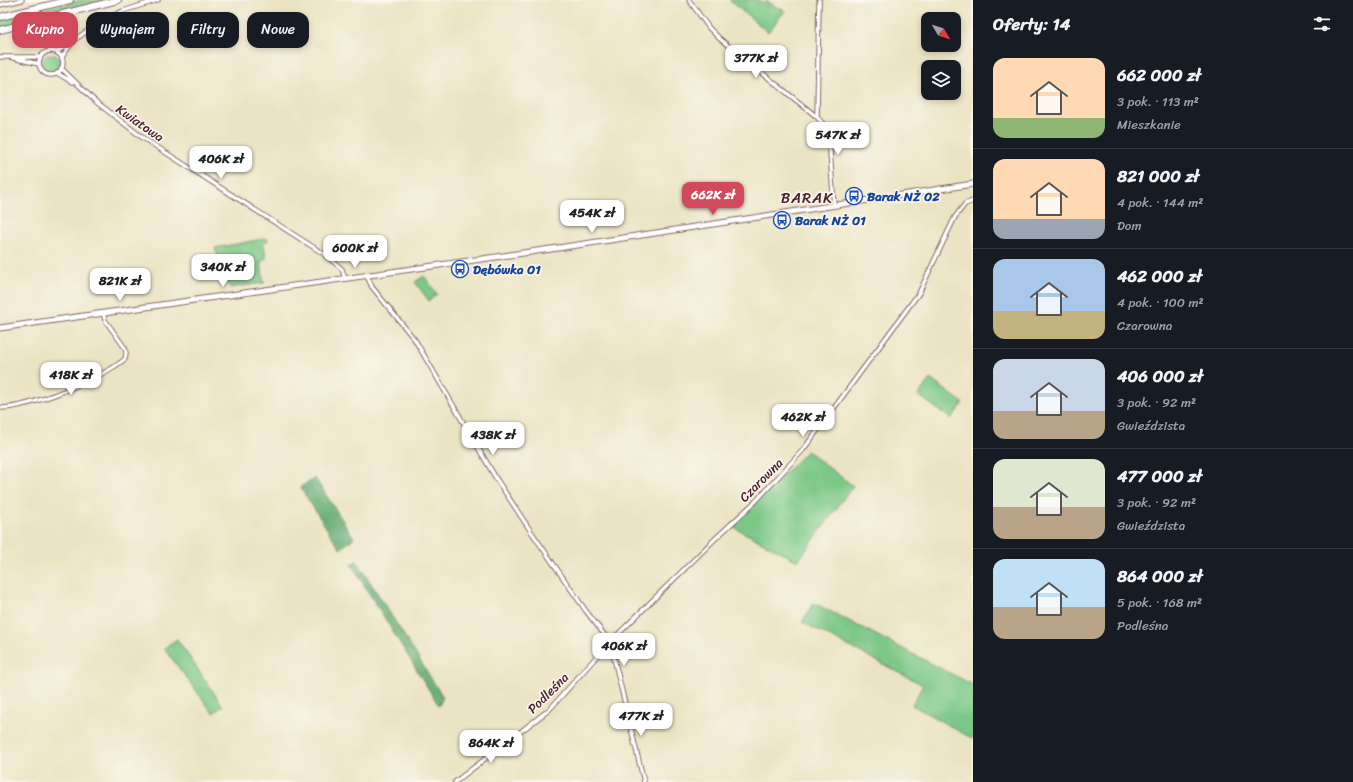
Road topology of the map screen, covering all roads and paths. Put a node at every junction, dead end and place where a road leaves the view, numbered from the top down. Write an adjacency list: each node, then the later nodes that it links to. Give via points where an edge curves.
1 (22, 0): 7 (street)
2 (70, 0): 8 (main road)
3 (118, 0): 9 (main road)
4 (158, 0): 10 (street, via 111,16)
5 (689, 0): 22 (street, via 709,28 732,50)
6 (819, 0): 22 (street)
7 (0, 6)
8 (0, 17)
9 (0, 30)
10 (78, 37)
11 (63, 48): 13 (street)
12 (68, 48): 17 (street)
13 (57, 52): 16 (street, via 48,51); 17 (street)
14 (0, 57): 15 (street)
15 (6, 57): 16 (street); 18 (street)
16 (40, 57): 18 (street)
17 (62, 57): 19 (street)
18 (39, 64): 20 (street, via 45,73)
19 (62, 68): 20 (street); 21 (street)
20 (57, 73): 21 (street)
21 (74, 83): 27 (street, Kwiatowa, via 143,138 324,254 342,269)
22 (817, 117): 25 (street, via 824,125 829,138)
23 (973, 184): 25 (street)
24 (973, 201): 31 (street, Czarowna, via 961,209 948,230 919,293 803,450 756,501)
25 (834, 206): 26 (street)
26 (367, 276): 27 (street); 31 (street, via 372,287 415,340 523,521)
27 (345, 279): 28 (street)
28 (103, 313): 29 (street); 30 (street, via 105,320 125,348 125,359 102,373 51,396 31,403)
29 (0, 328)
30 (0, 408)
31 (610, 642): 32 (street, Podleśna, via 550,708); 33 (street)
32 (455, 782)
33 (644, 782)

